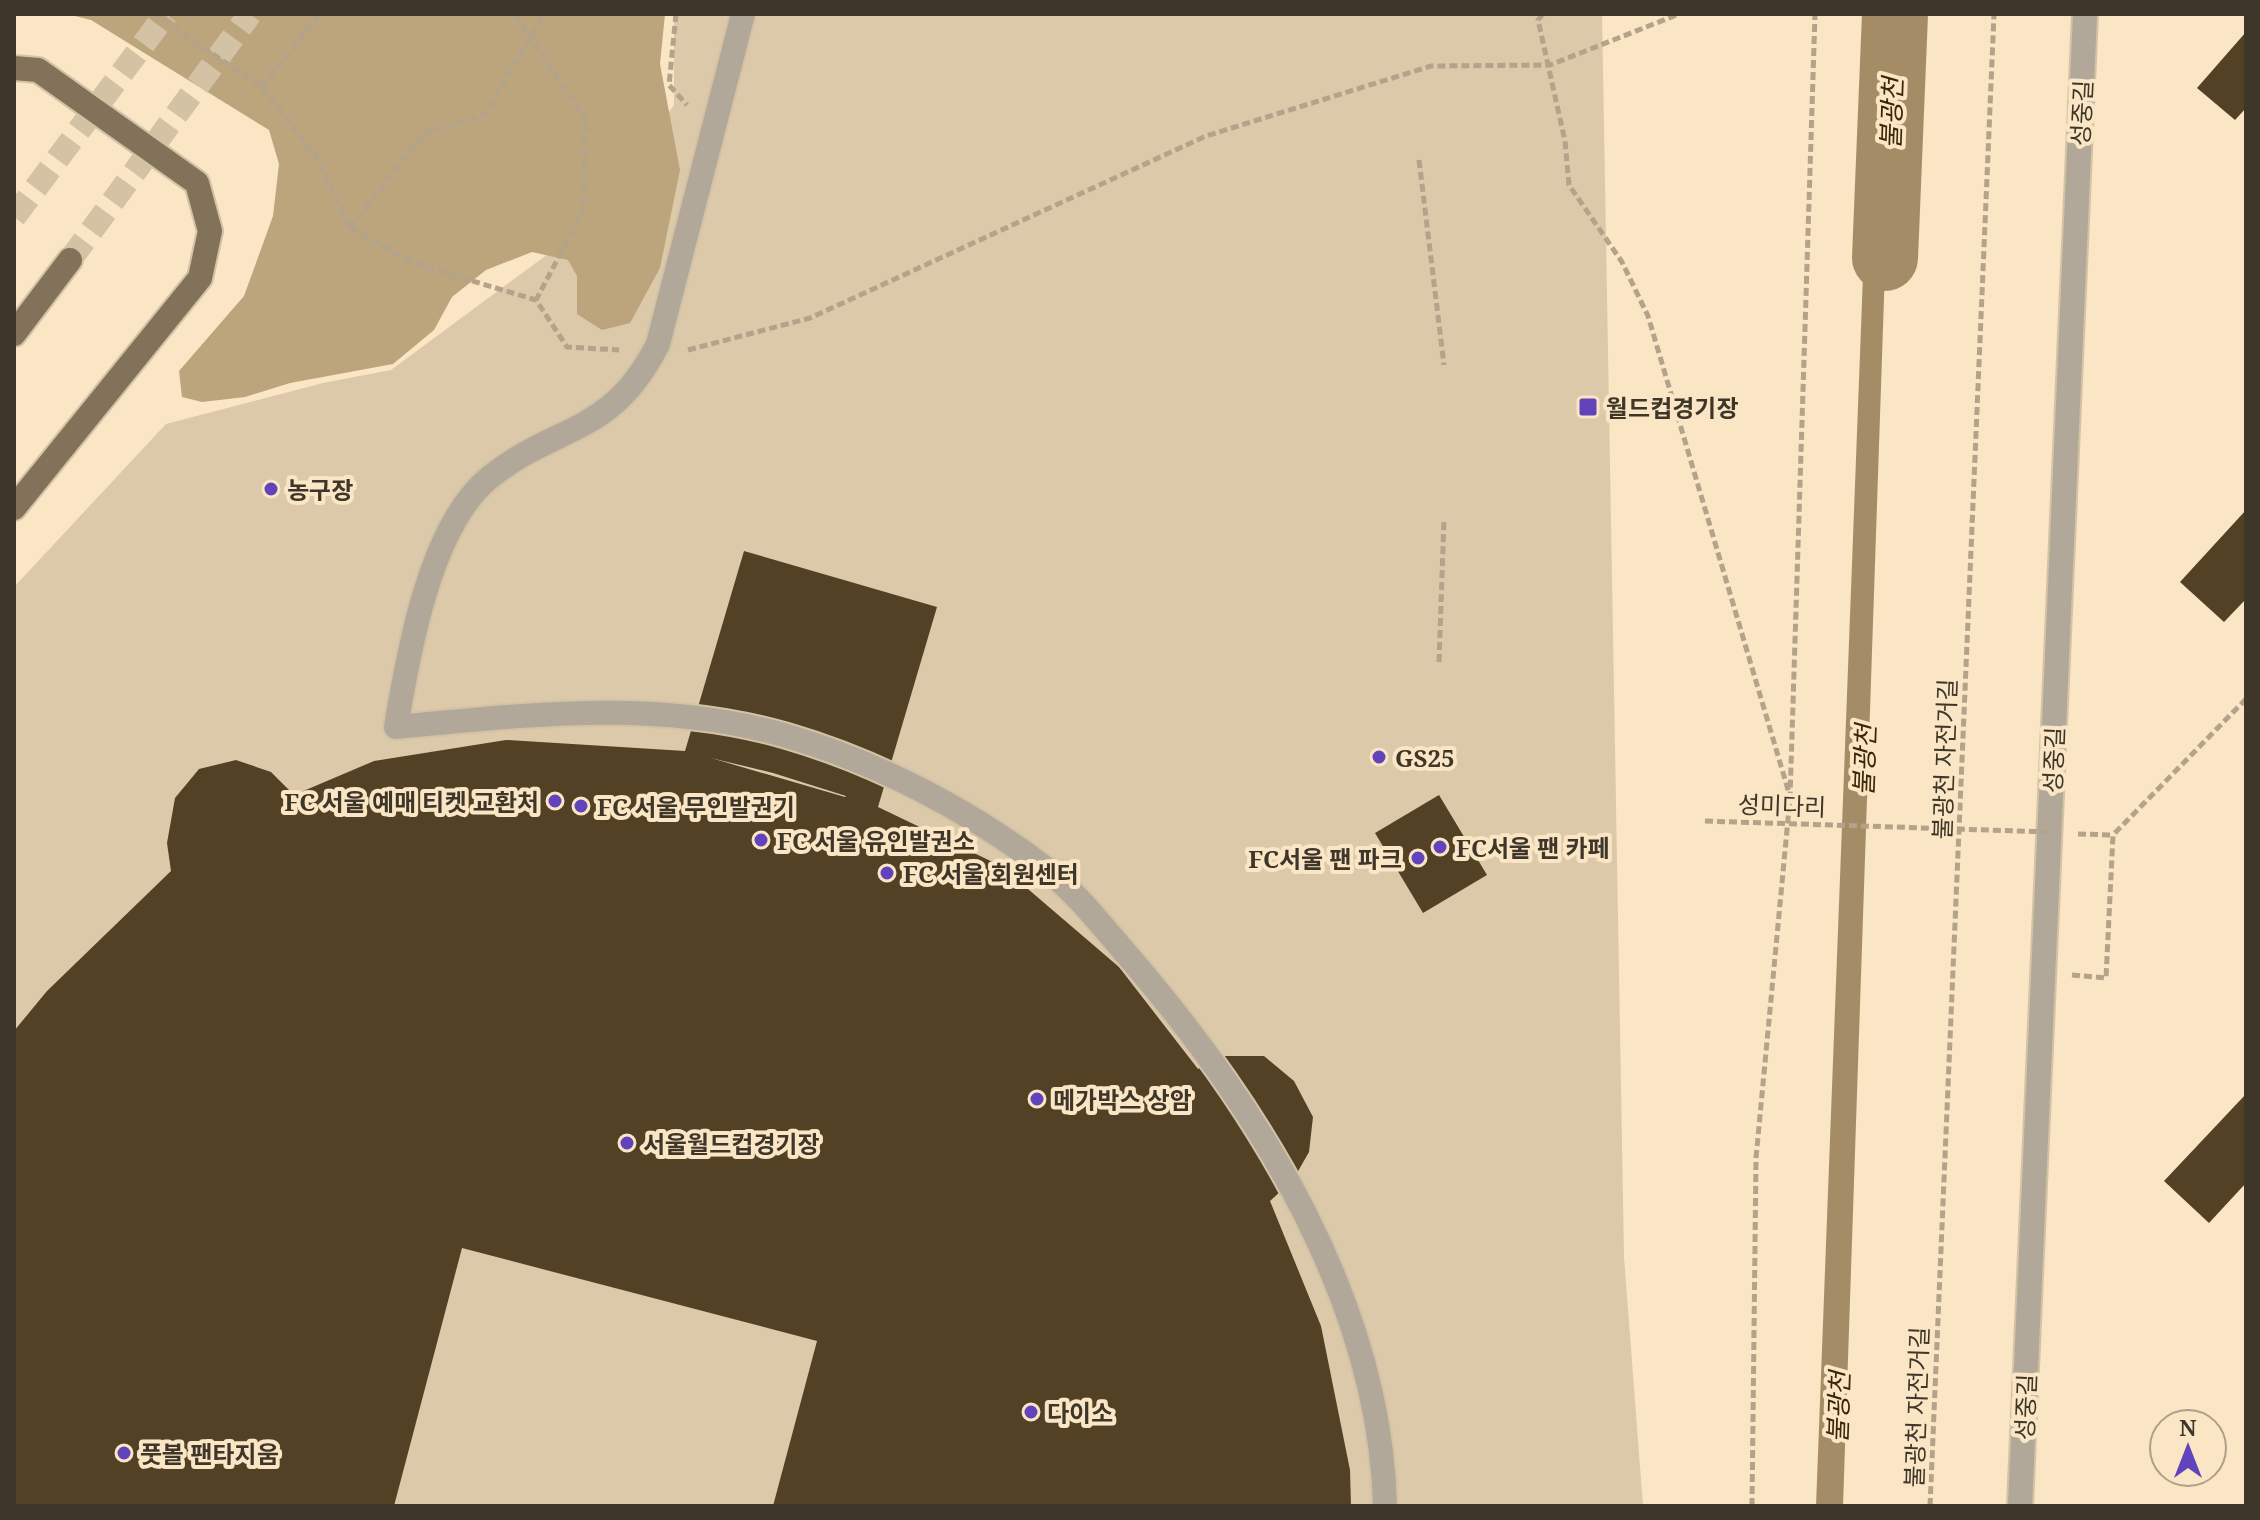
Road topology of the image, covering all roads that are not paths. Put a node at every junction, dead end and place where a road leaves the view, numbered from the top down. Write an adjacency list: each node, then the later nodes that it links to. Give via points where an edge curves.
1 (743, 14): 7 (street, via 654,351 614,406 502,468 459,512 444,540 407,660 396,727 565,711 638,711 786,735 870,765 1043,866 1174,1010 1252,1117 1332,1268 1375,1416)
2 (2085, 14): 8 (street, 성중길)
3 (14, 68): 6 (main road, via 38,70 197,183 210,231 200,278)
4 (70, 260): 5 (main road)
5 (14, 334)
6 (14, 508)
7 (1385, 1506)
8 (2020, 1506)

